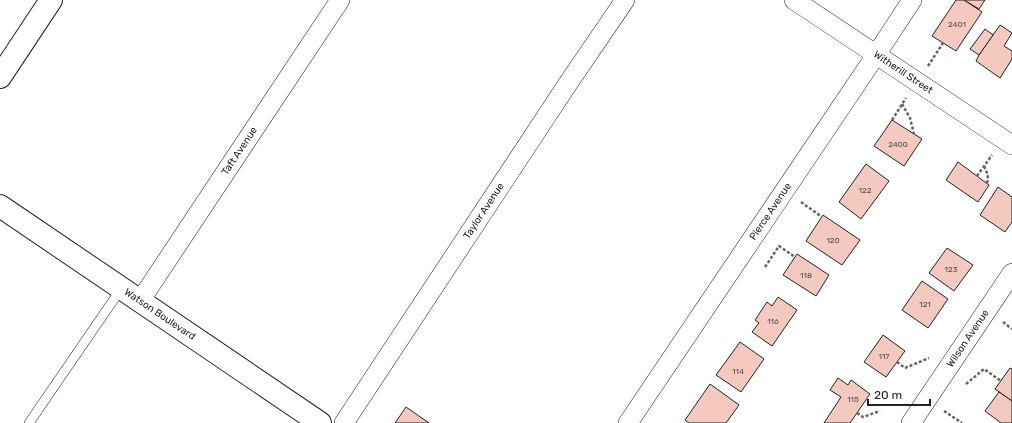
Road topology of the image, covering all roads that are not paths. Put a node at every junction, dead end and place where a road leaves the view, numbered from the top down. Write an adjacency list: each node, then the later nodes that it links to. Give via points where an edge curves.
1 (51, 0): 7 (street)
2 (340, 0): 12 (street, Taft Avenue)
3 (625, 0): 15 (street, Taylor Avenue)
4 (794, 0): 6 (street, Witherill Street)
5 (912, 0): 6 (street, Pierce Avenue)
6 (876, 55): 8 (street, Witherill Street); 16 (street, Pierce Avenue)
7 (0, 77)
8 (1007, 142)
9 (0, 206): 11 (street, Watson Boulevard)
10 (1012, 273): 17 (street, Wilson Avenue)
11 (121, 289): 12 (street, Watson Boulevard); 13 (lane)
12 (140, 301): 14 (street, Watson Boulevard)
13 (29, 423)
14 (320, 423)
15 (344, 423)
16 (628, 423)
17 (911, 423)

